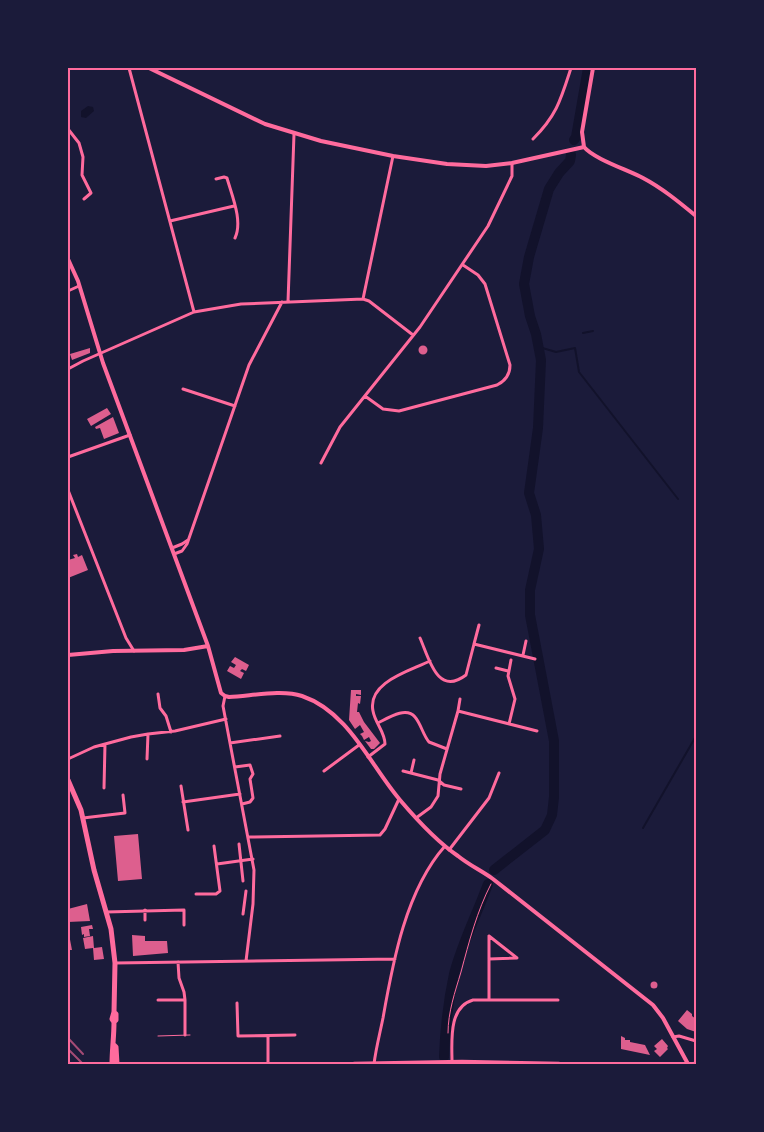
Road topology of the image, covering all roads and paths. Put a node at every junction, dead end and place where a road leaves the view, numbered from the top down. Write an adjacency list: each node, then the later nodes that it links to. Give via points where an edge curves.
1 (129, 68): 17 (street)
2 (150, 68): 6 (street, via 238,112)
3 (571, 68): 7 (street, via 551,119)
4 (593, 68): 8 (street, via 583,126)
5 (68, 129): 13 (street, via 79,144 82,176)
6 (294, 134): 9 (street); 25 (street)
7 (534, 140)
8 (584, 147): 10 (street); 16 (street, via 592,154 644,178)
9 (393, 156): 10 (street, via 459,165); 23 (street)
10 (512, 163): 20 (street, via 512,173 498,208)
11 (216, 179): 15 (street, via 226,178)
12 (95, 190): 13 (street)
13 (91, 193): 14 (street)
14 (84, 199)
15 (234, 206): 17 (street); 18 (street, via 239,222)
16 (696, 216)
17 (170, 221): 26 (street)
18 (236, 238)
19 (68, 259): 21 (street)
20 (463, 265): 27 (street); 31 (street, via 480,276 489,293 510,365 504,380 497,386 399,411 383,409)
21 (79, 286): 22 (street); 28 (street)
22 (68, 291)
23 (362, 300): 25 (street); 27 (street)
24 (282, 302): 25 (street); 26 (street, via 242,304); 32 (street, via 249,365)
25 (288, 302)
26 (194, 312): 28 (street)
27 (413, 335): 31 (street)
28 (100, 353): 29 (street); 33 (street)
29 (68, 369)
30 (183, 389): 32 (street)
31 (365, 396): 35 (street, via 336,432)
32 (235, 406): 37 (street)
33 (130, 435): 34 (street); 38 (street)
34 (68, 457)
35 (321, 463)
36 (68, 490): 45 (street)
37 (188, 539): 38 (street); 39 (street, via 183,550)
38 (172, 548): 39 (street)
39 (174, 554): 44 (street)
40 (479, 625): 43 (street)
41 (420, 638): 50 (street)
42 (526, 641): 47 (street)
43 (474, 644): 47 (street); 50 (street, via 466,674 454,682 440,680)
44 (208, 646): 45 (street); 54 (street, via 219,688)
45 (134, 651): 46 (street)
46 (68, 655)
47 (522, 656): 48 (street)
48 (535, 659)
49 (511, 660): 52 (street)
50 (430, 661): 58 (street, via 379,688 373,705)
51 (496, 668): 52 (street)
52 (508, 671): 59 (street, via 515,699)
53 (158, 694): 61 (street)
54 (225, 696): 57 (street); 66 (street, via 302,696 330,712)
55 (460, 699): 56 (street)
56 (458, 711): 59 (street); 67 (street)
57 (226, 719): 61 (street); 64 (street)
58 (378, 723): 67 (street, via 400,713 409,713 415,717 429,742); 68 (street, via 385,744)
59 (509, 724): 60 (street)
60 (537, 730)
61 (170, 732): 62 (street)
62 (148, 734): 65 (street); 70 (street)
63 (280, 736): 64 (street)
64 (230, 743): 72 (street)
65 (104, 744): 69 (street); 80 (street)
66 (359, 745): 68 (street); 73 (street)
67 (447, 749): 78 (street)
68 (368, 757): 84 (street)
69 (68, 759)
70 (147, 759)
71 (414, 760): 75 (street)
72 (236, 767): 82 (street); 86 (street, via 250,765 253,774 250,780 253,798)
73 (324, 771)
74 (403, 772): 75 (street)
75 (410, 773): 78 (street)
76 (499, 773): 94 (street, via 490,796)
77 (68, 780): 87 (main road)
78 (440, 782): 81 (street); 88 (street, via 438,799)
79 (180, 786): 85 (street)
80 (104, 788)
81 (461, 789)
82 (240, 794): 85 (street); 86 (street)
83 (123, 795): 87 (street, via 125,813)
84 (399, 799): 88 (street); 90 (street, via 380,835)
85 (183, 802): 89 (street)
86 (242, 804): 90 (street)
87 (83, 818): 105 (main road)
88 (416, 818): 93 (street)
89 (188, 830)
90 (249, 837): 95 (street)
91 (239, 844): 96 (street)
92 (214, 846): 97 (street)
93 (445, 846): 94 (street); 109 (street, via 433,860 420,886)
94 (449, 850): 98 (street)
95 (253, 860): 96 (street); 103 (street)
96 (241, 861): 97 (street); 99 (street)
97 (216, 864): 101 (street, via 219,893)
98 (495, 876): 119 (path, via 479,910 464,958 450,1012); 125 (street, via 652,1005)
99 (242, 881)
100 (246, 891): 102 (street)
101 (196, 894)
102 (244, 904): 103 (street); 106 (street)
103 (253, 904): 112 (street)
104 (145, 910): 105 (street); 107 (street); 108 (street, via 184,910)
105 (106, 912): 113 (main road)
106 (243, 914)
107 (145, 920)
108 (184, 925)
109 (395, 959): 112 (street); 133 (street)
110 (489, 959): 110 (street, via 508,958 517,958 489,936); 116 (street)
111 (178, 962): 112 (street); 113 (street); 115 (street)
112 (246, 962)
113 (114, 963): 127 (main road)
114 (158, 1000): 115 (street)
115 (185, 1000): 120 (street)
116 (489, 1000): 117 (street); 128 (street, via 467,1002 458,1011 452,1036)
117 (558, 1000)
118 (237, 1003): 124 (street, via 238,1036)
119 (448, 1034)
120 (185, 1035): 121 (lane); 123 (lane)
121 (190, 1035)
122 (294, 1035): 124 (street)
123 (158, 1036)
124 (268, 1036): 131 (street)
125 (673, 1037): 126 (street); 136 (street)
126 (696, 1041)
127 (114, 1045): 129 (main road); 130 (main road)
128 (452, 1062): 134 (main road); 135 (main road)
129 (112, 1064)
130 (117, 1064)
131 (268, 1064)
132 (354, 1064): 133 (main road)
133 (374, 1064): 134 (main road)
134 (384, 1064)
135 (559, 1064)
136 (688, 1064)

